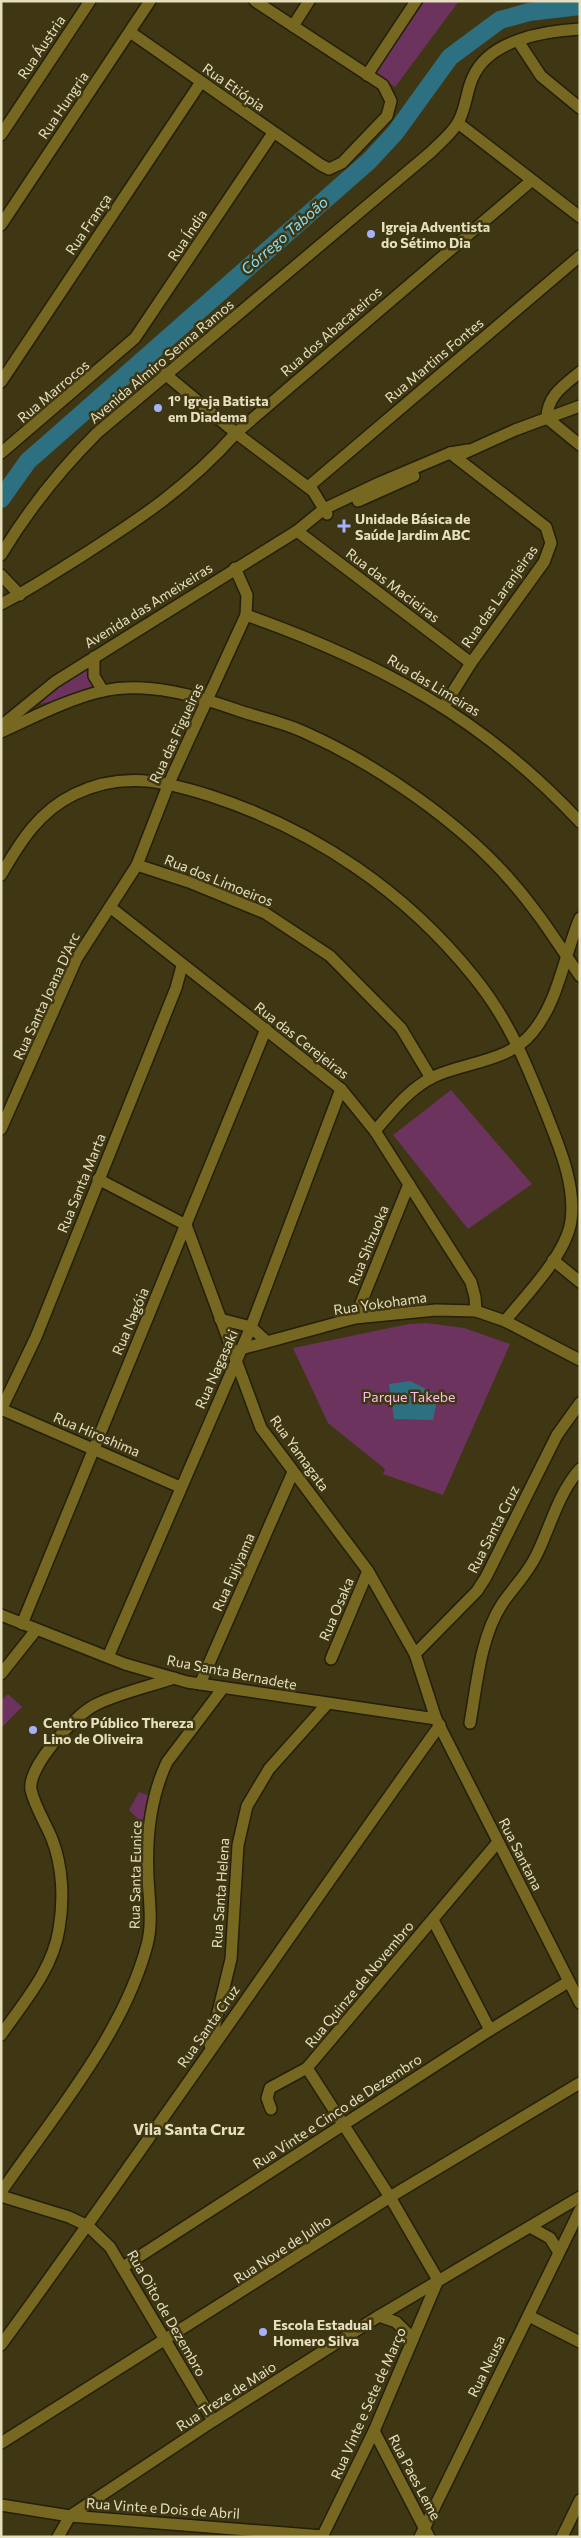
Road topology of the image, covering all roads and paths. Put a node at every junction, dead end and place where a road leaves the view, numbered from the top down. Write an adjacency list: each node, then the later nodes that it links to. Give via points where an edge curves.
1 (90, 1): 15 (street, Rua Áustria)
2 (150, 1): 8 (street, Rua Hungria)
3 (255, 1): 6 (street)
4 (309, 1): 6 (street)
5 (416, 1): 10 (street)
6 (293, 26): 10 (street)
7 (580, 29): 9 (street, Avenida Almiro Senna Ramos, via 555,31)
8 (130, 32): 11 (street, Rua Etiópia); 18 (street, Rua Hungria)
9 (518, 41): 12 (street, via 541,76); 13 (street, Avenida Almiro Senna Ramos, via 497,51 481,64 473,77)
10 (368, 75): 14 (street, Rua Etiópia, via 383,86 391,101 387,116 342,163 329,168 321,165)
11 (201, 82): 14 (street, Rua Etiópia); 23 (street, Rua França)
12 (580, 108)
13 (458, 123): 16 (street); 22 (street, Avenida Almiro Senna Ramos, via 413,168)
14 (273, 133): 20 (street, Rua Índia, via 147,323)
15 (1, 134)
16 (531, 181): 17 (street); 26 (street, Rua dos Abacateiros)
17 (580, 217)
18 (1, 225)
19 (580, 256): 30 (street, Rua Martins Fontes)
20 (123, 350): 28 (street, Rua Marrocos)
21 (580, 372): 25 (street, via 551,399)
22 (165, 374): 26 (street); 33 (street, Avenida Almiro Senna Ramos, via 67,463 36,501)
23 (1, 382)
24 (580, 406): 25 (street, Avenida das Ameixeiras)
25 (547, 418): 27 (street); 29 (street, Avenida das Ameixeiras)
26 (236, 433): 30 (street); 36 (street, Rua dos Abacateiros, via 174,494)
27 (580, 445)
28 (1, 453)
29 (452, 456): 31 (street, Avenida das Ameixeiras, via 379,482); 40 (street, Rua das Laranjeiras, via 546,527 551,543 544,562)
30 (308, 486): 31 (street, via 317,496)
31 (323, 514): 32 (street, Avenida das Ameixeiras)
32 (297, 530): 34 (street, Avenida das Ameixeiras); 40 (street, Rua das Macieiras)
33 (1, 556)
34 (235, 568): 38 (street, Rua das Figueiras, via 247,595); 39 (street, Avenida das Ameixeiras)
35 (1, 575): 36 (street)
36 (20, 595): 37 (street, Rua dos Abacateiros)
37 (1, 604)
38 (246, 615): 42 (street, Rua das Figueiras); 43 (street, Rua das Limeiras, via 368,663)
39 (94, 657): 41 (street, via 94,676); 44 (street, Avenida das Ameixeiras, via 55,682)
40 (471, 663): 43 (street, Rua das Laranjeiras)
41 (103, 691): 42 (street, via 143,689 177,692); 45 (street)
42 (209, 700): 46 (street, Rua das Figueiras); 52 (street, via 303,732 394,782 496,865 526,899)
43 (444, 706): 47 (street, Rua das Limeiras, via 528,769)
44 (1, 726)
45 (1, 732)
46 (169, 783): 48 (street, Rua das Figueiras); 49 (street, via 123,781 75,794 35,822); 56 (street, via 250,810 290,828 357,866 420,918 448,948 494,1005)
47 (580, 822)
48 (137, 865): 50 (street, Rua das Figueiras); 57 (street, Rua dos Limoeiros, via 265,913 330,956 400,1028)
49 (1, 875)
50 (110, 907): 53 (street, Rua das Cerejeiras); 59 (street, Rua Santa Joana D'Arc, via 77,958)
51 (580, 918): 52 (street)
52 (567, 958): 54 (street); 56 (street, via 539,1024)
53 (182, 966): 55 (street, Rua das Cerejeiras); 61 (street, Rua Santa Marta)
54 (580, 976)
55 (266, 1030): 58 (street, Rua das Cerejeiras); 63 (street, Rua Nagóia)
56 (519, 1046): 57 (street, via 486,1061); 64 (street, via 565,1165 571,1223)
57 (432, 1078): 60 (street, via 400,1102)
58 (341, 1089): 60 (street, Rua das Cerejeiras); 70 (street, Rua Nagasaki)
59 (1, 1129)
60 (375, 1131): 62 (street, Rua das Cerejeiras)
61 (98, 1179): 63 (street); 76 (street, Rua Santa Marta, via 36,1336)
62 (409, 1184): 66 (street, Rua das Cerejeiras, via 471,1282); 67 (street, Rua Shizuoka)
63 (186, 1225): 68 (street, Rua Yamagata); 77 (street, Rua Nagóia)
64 (553, 1260): 65 (street); 69 (street)
65 (580, 1282)
66 (476, 1311): 67 (street, Rua Yokohama, via 414,1311); 69 (street, Rua Yokohama)
67 (355, 1318): 71 (street, Rua Yokohama)
68 (220, 1319): 70 (street); 74 (street, Rua Yamagata)
69 (505, 1321): 73 (street, Rua Yokohama)
70 (251, 1327): 71 (street); 72 (street, Rua Nagasaki)
71 (266, 1342): 72 (street, Rua Yokohama)
72 (241, 1349): 74 (street, Rua Nagasaki)
73 (580, 1360)
74 (236, 1361): 79 (street, Rua Yamagata, via 261,1428); 80 (street, Rua Nagasaki)
75 (580, 1404): 85 (street, Rua Santa Cruz, via 556,1435 486,1577)
76 (1, 1409): 77 (street, Rua Hiroshima)
77 (93, 1449): 80 (street, Rua Hiroshima); 83 (street, Rua Nagóia)
78 (580, 1469): 94 (street, via 564,1490 528,1573 502,1604 493,1621)
79 (293, 1472): 81 (street, Rua Yamagata); 90 (street, Rua Fujiyama)
80 (180, 1486): 86 (street, Rua Nagasaki)
81 (368, 1570): 85 (street, Rua Yamagata); 87 (street, Rua Osaka)
82 (1, 1615): 83 (street, Rua Santa Bernadete)
83 (22, 1624): 84 (street, Rua Santa Bernadete)
84 (36, 1630): 86 (street, Rua Santa Bernadete); 88 (street)
85 (414, 1654): 93 (street, Rua Yamagata)
86 (108, 1657): 89 (street, Rua Santa Bernadete)
87 (331, 1658)
88 (1, 1674)
89 (174, 1678): 90 (street, Rua Santa Bernadete); 100 (street, via 94,1706 52,1746 32,1774 32,1792 58,1861 61,1890 59,1930 52,1960)
90 (200, 1684): 91 (street, Rua Santa Bernadete)
91 (223, 1688): 92 (street, Rua Santa Bernadete); 106 (street, Rua Santa Eunice, via 161,1776 147,1835 150,1927 131,1993 106,2041)
92 (327, 1704): 93 (street, Rua Santa Bernadete); 101 (street, Rua Santa Helena, via 269,1769 247,1806 238,1845 230,1959)
93 (438, 1722): 95 (street, Rua Santana); 101 (street, Rua Santa Cruz)
94 (470, 1722)
95 (498, 1842): 96 (street, Rua Quinze de Novembro); 97 (street, Rua Santana)
96 (433, 1920): 99 (street); 102 (street, Rua Quinze de Novembro)
97 (568, 1982): 98 (street, Rua Santana); 99 (street, Rua Vinte e Cinco de Dezembro)
98 (580, 2003)
99 (490, 2030): 105 (street, Rua Vinte e Cinco de Dezembro)
100 (1, 2035)
101 (209, 2051): 111 (street, Rua Santa Cruz)
102 (307, 2068): 104 (street, via 270,2088 267,2098); 105 (street, Rua Quinze de Novembro)
103 (580, 2083): 109 (street, Rua Nove de Julho)
104 (271, 2109)
105 (344, 2125): 109 (street, Rua Quinze de Novembro); 114 (street, Rua Vinte e Cinco de Dezembro)
106 (1, 2192)
107 (1, 2196): 111 (street, Rua Oito de Dezembro)
108 (580, 2197): 112 (street, Rua Treze de Maio)
109 (390, 2198): 115 (street, Rua Quinze de Novembro); 119 (street, Rua Nove de Julho)
110 (580, 2210): 113 (street, Rua Neusa)
111 (88, 2226): 114 (street, Rua Oito de Dezembro, via 110,2247); 121 (street, Rua Santa Cruz)
112 (530, 2227): 113 (street, via 550,2238); 115 (street, Rua Treze de Maio)
113 (558, 2251): 117 (street, Rua Neusa)
114 (123, 2267): 119 (street, Rua Oito de Dezembro)
115 (438, 2280): 116 (street, Rua Treze de Maio); 118 (street, Rua Vinte e Sete de Março)
116 (379, 2316): 118 (street, via 396,2322); 122 (street, Rua Treze de Maio)
117 (529, 2316): 120 (street); 128 (street, Rua Neusa)
118 (413, 2339): 123 (street, Rua Vinte e Sete de Março)
119 (166, 2341): 122 (street, Rua Oito de Dezembro); 124 (street, Rua Nove de Julho)
120 (580, 2342)
121 (1, 2345)
122 (213, 2421): 127 (street, Rua Treze de Maio)
123 (374, 2431): 128 (street, Rua Paes Leme); 129 (street, Rua Vinte e Sete de Março)
124 (1, 2443)
125 (579, 2502): 131 (street)
126 (1, 2505): 127 (street, Rua Vinte e Dois de Abril)
127 (70, 2516): 129 (street, Rua Vinte e Dois de Abril); 130 (street)
128 (424, 2533)
129 (322, 2536)
130 (58, 2537)
131 (562, 2537)

